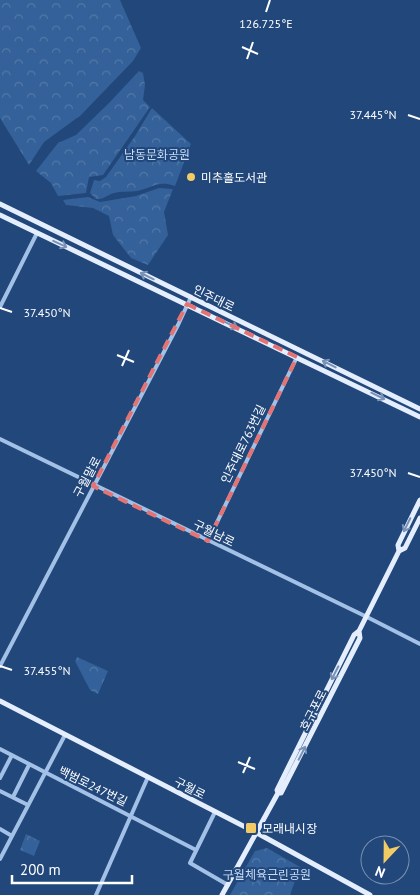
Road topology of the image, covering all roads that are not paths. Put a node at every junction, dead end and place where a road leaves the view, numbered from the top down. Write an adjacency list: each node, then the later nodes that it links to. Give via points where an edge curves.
1 (0, 204): 4 (main road, 인주대로, one-way to 1)
2 (0, 215): 3 (main road, 인주대로)
3 (37, 233): 5 (main road, 인주대로, one-way to 5); 6 (street)
4 (191, 297): 5 (street, 구월말로); 8 (main road, 인주대로, one-way to 4)
5 (187, 304): 7 (main road, 인주대로, one-way to 7); 11 (street, 구월말로)
6 (1, 306)
7 (298, 357): 9 (main road, 인주대로, one-way to 9); 16 (street, 인주대로763번길)
8 (420, 409)
9 (420, 417)
10 (0, 439): 11 (street, 구월남로)
11 (94, 486): 16 (street, 구월남로); 20 (street, 구월말로)
12 (420, 500): 17 (main road, 호구포로, one-way to 17, via 398,545)
13 (420, 518): 14 (main road, 호구포로)
14 (414, 530): 15 (street); 17 (main road, 호구포로, via 405,548)
15 (420, 533)
16 (208, 541): 18 (street, 구월남로)
17 (399, 551): 18 (main road, 호구포로)
18 (367, 616): 19 (street, 구월남로); 35 (main road, 호구포로, via 318,705)
19 (420, 644)
20 (0, 666)
21 (0, 702): 22 (main road, 구월로)
22 (65, 735): 26 (street); 28 (main road, 구월로)
23 (0, 749): 24 (street, 백범로247번길)
24 (12, 755): 25 (street, 백범로247번길); 27 (street)
25 (30, 765): 26 (street, 백범로247번길); 30 (street)
26 (45, 773): 31 (street); 33 (street, 백범로247번길)
27 (0, 778)
28 (148, 778): 32 (main road, 구월로); 33 (street, 백범로247번길)
29 (0, 790): 30 (street)
30 (13, 797): 31 (street)
31 (28, 805): 36 (street)
32 (215, 812): 35 (main road, 구월로); 37 (street)
33 (131, 816): 37 (street); 40 (street, 백범로247번길)
34 (0, 829): 36 (street)
35 (257, 833): 39 (main road, 호구포로); 42 (main road, 구월로)
36 (12, 836): 38 (street)
37 (196, 850): 39 (street, via 190,863)
38 (0, 859)
39 (228, 884): 41 (main road, 호구포로)
40 (96, 895)
41 (222, 895)
42 (370, 895)

